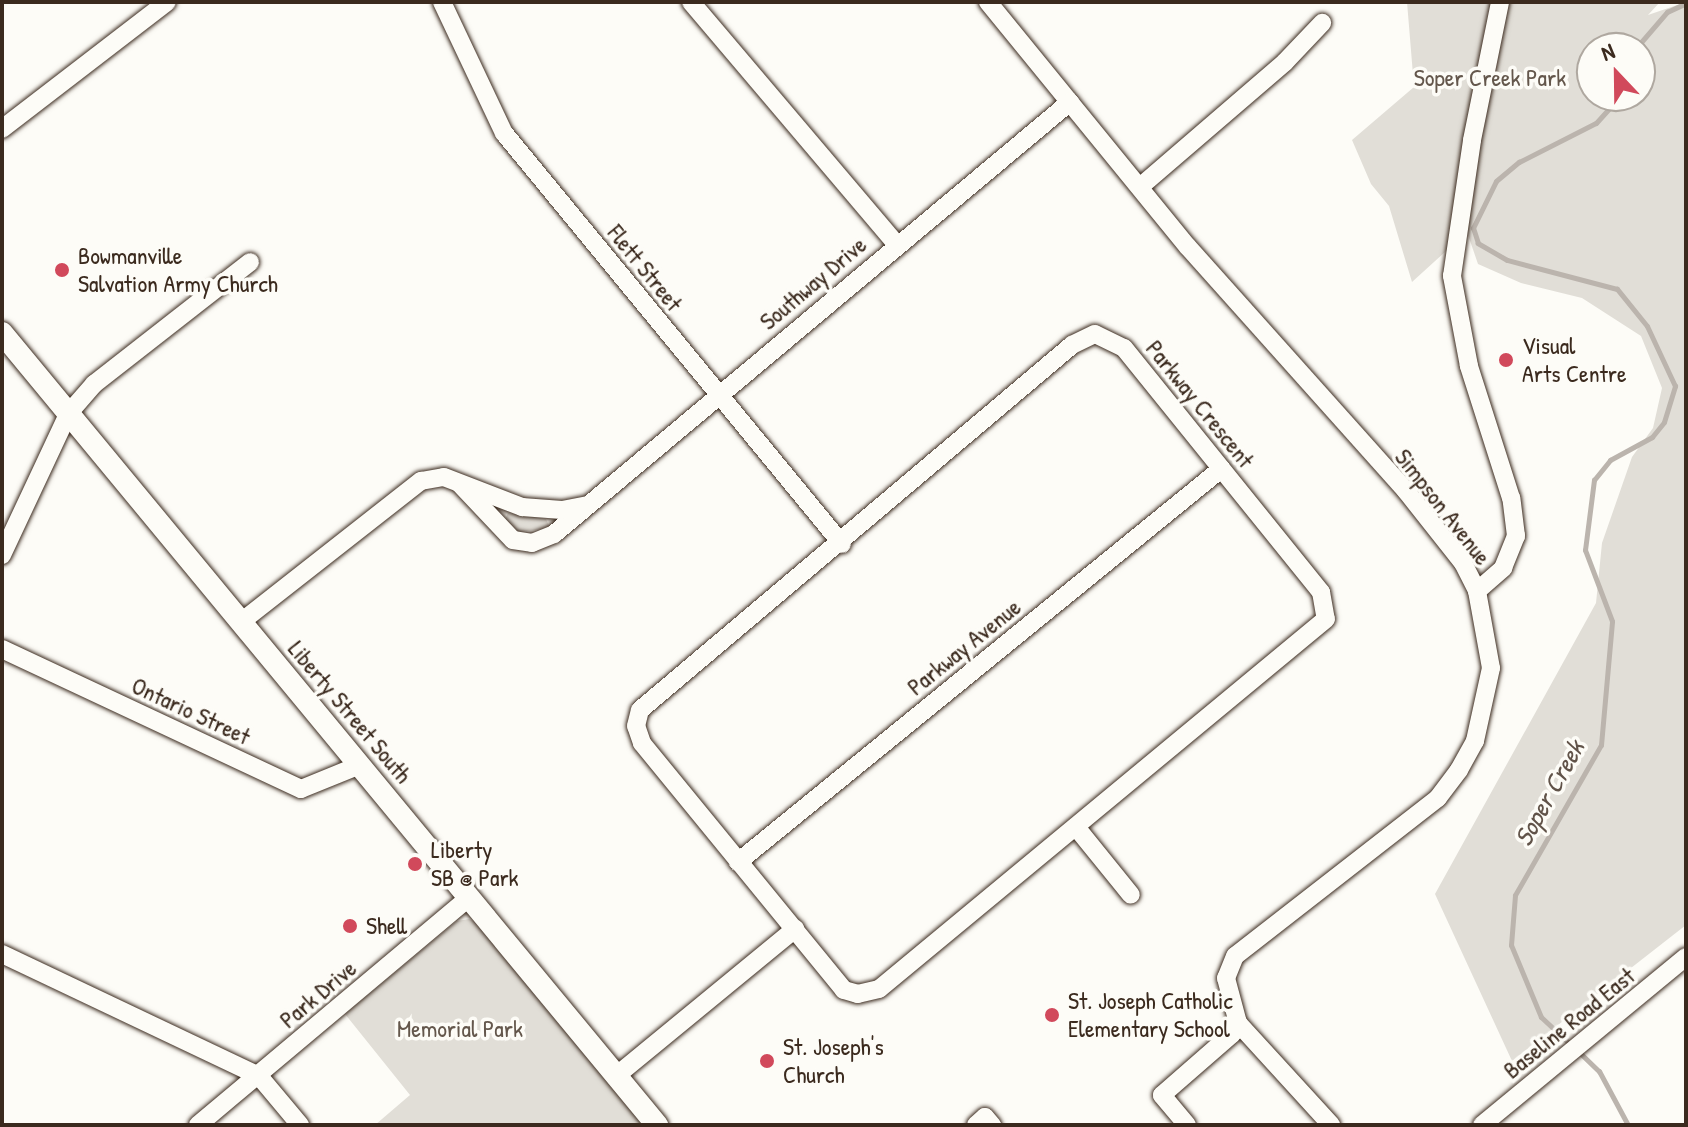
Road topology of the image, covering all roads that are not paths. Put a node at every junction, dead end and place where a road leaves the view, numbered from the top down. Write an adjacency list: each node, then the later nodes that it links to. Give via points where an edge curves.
1 (167, 2): 8 (street)
2 (442, 2): 13 (street, Flett Street, via 504,133)
3 (691, 2): 10 (street)
4 (988, 2): 7 (street, Simpson Avenue)
5 (1500, 2): 20 (street, via 1467,167 1452,276 1469,366 1511,498 1516,536 1503,568)
6 (1322, 23): 9 (street, via 1285,62)
7 (1070, 102): 9 (street, Simpson Avenue); 10 (street, Southway Drive)
8 (2, 129)
9 (1141, 186): 20 (street, Simpson Avenue, via 1188,247 1406,491 1463,563)
10 (897, 245): 13 (street, Southway Drive)
11 (250, 262): 14 (street, via 94,384)
12 (2, 333): 14 (main road, Liberty Street South)
13 (719, 394): 17 (street, Southway Drive); 18 (street, Flett Street)
14 (68, 414): 19 (street); 21 (main road, Liberty Street South)
15 (1221, 469): 18 (street, Parkway Crescent, via 1124,348 1095,334 1072,345); 24 (street, Parkway Crescent, via 1321,592 1326,619); 25 (street, Parkway Avenue)
16 (460, 484): 17 (street, via 522,507 562,510); 17 (street, Southway Drive, via 505,536 521,544 554,534); 21 (street, via 432,477 409,487)
17 (590, 504)
18 (842, 544): 25 (street, Parkway Crescent, via 640,710 636,726 642,743)
19 (2, 555)
20 (1477, 591): 31 (street, Simpson Avenue, via 1491,668 1475,741 1438,798 1235,956 1226,978)
21 (241, 622): 23 (main road, Liberty Street South)
22 (2, 649): 23 (street, Ontario Street, via 301,789)
23 (360, 765): 27 (main road, Liberty Street South)
24 (1076, 827): 26 (street); 28 (street, Parkway Crescent, via 879,989 858,994 844,990)
25 (738, 862): 28 (street, Parkway Crescent)
26 (1131, 895)
27 (469, 898): 32 (street, Park Drive); 33 (main road, Liberty Street South)
28 (795, 929): 33 (street)
29 (2, 954): 32 (street)
30 (1686, 957): 41 (street, Baseline Road East)
31 (1238, 1023): 39 (street, via 1162,1095); 40 (street, Simpson Avenue)
32 (259, 1076): 34 (street, Park Drive); 35 (street)
33 (616, 1076): 36 (main road, Liberty Street South)
34 (198, 1125)
35 (300, 1125)
36 (657, 1125)
37 (976, 1125): 38 (street, via 985,1117)
38 (992, 1125)
39 (1187, 1125)
40 (1331, 1125)
41 (1482, 1125)

